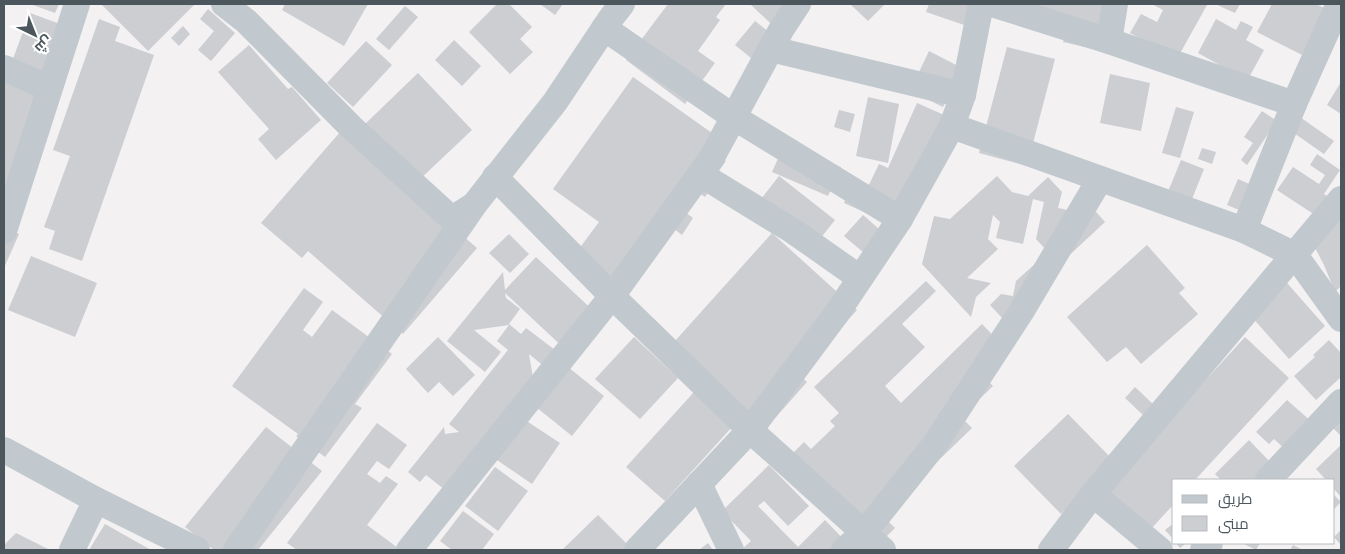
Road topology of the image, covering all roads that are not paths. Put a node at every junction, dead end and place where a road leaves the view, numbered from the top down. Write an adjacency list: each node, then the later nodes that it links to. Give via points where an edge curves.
1 (77, 4): 14 (street)
2 (224, 4): 9 (street)
3 (622, 4): 10 (street)
4 (981, 4): 15 (street)
5 (992, 4): 11 (street)
6 (1115, 4): 11 (street)
7 (1339, 4): 16 (street)
8 (788, 7): 12 (street)
9 (251, 12): 23 (street, via 351,128 452,219)
10 (604, 28): 17 (street); 20 (street, via 555,102)
11 (1109, 41): 16 (street)
12 (771, 49): 15 (street); 17 (street)
13 (4, 68): 14 (street)
14 (49, 88): 25 (street)
15 (963, 95): 18 (street)
16 (1294, 104): 26 (street)
17 (735, 118): 19 (street); 24 (street)
18 (952, 126): 21 (street); 24 (street)
19 (700, 174): 28 (street, via 793,231); 29 (street)
20 (495, 177): 23 (street); 29 (street)
21 (1100, 179): 26 (street); 38 (street, via 1021,312 935,444)
22 (1341, 199): 27 (street)
23 (474, 205): 41 (street)
24 (900, 219): 28 (street)
25 (4, 230)
26 (1244, 230): 27 (street)
27 (1295, 254): 30 (street); 36 (street)
28 (860, 278): 32 (street)
29 (612, 296): 32 (street); 42 (street)
30 (1341, 319)
31 (1341, 402): 34 (street)
32 (750, 430): 35 (street); 38 (street)
33 (4, 450): 37 (street)
34 (1269, 479)
35 (699, 484): 43 (street); 44 (street)
36 (1093, 494): 47 (street); 48 (street)
37 (96, 500): 39 (street); 40 (street)
38 (864, 533): 45 (street); 46 (street)
39 (72, 550)
40 (197, 550)
41 (236, 550)
42 (409, 550)
43 (637, 550)
44 (732, 550)
45 (844, 550)
46 (883, 550)
47 (1050, 550)
48 (1160, 550)

